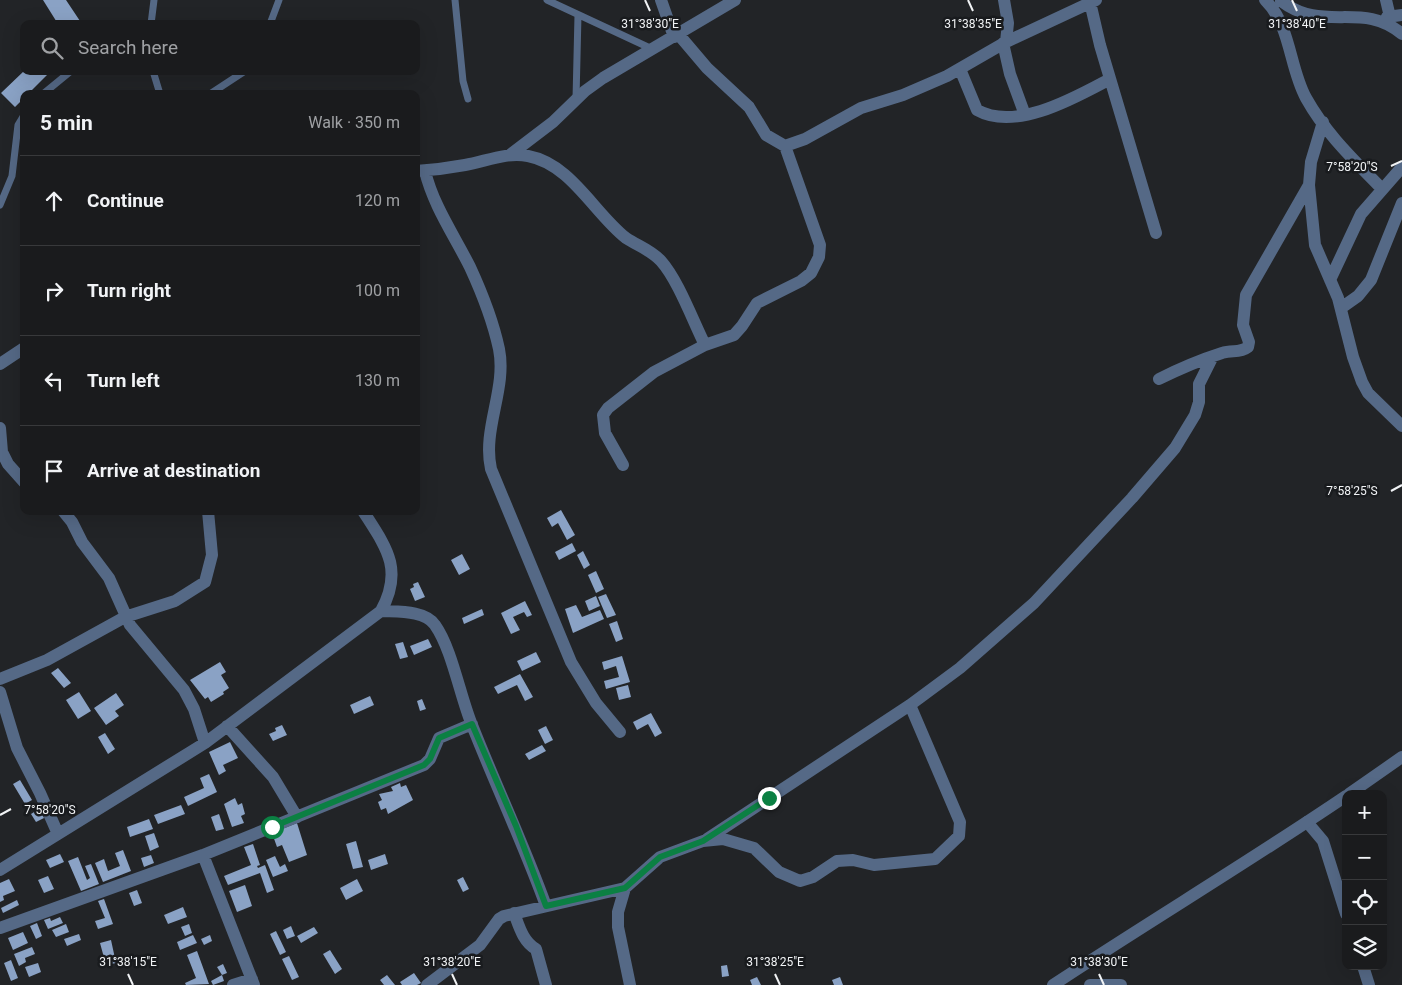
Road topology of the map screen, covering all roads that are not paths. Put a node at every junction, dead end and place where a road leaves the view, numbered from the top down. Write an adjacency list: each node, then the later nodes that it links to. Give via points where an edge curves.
1 (154, 0): 14 (lane)
2 (280, 0): 15 (lane)
3 (455, 0): 28 (lane, via 463,81)
4 (547, 0): 12 (lane)
5 (661, 0): 17 (street)
6 (735, 0): 17 (street)
7 (1004, 0): 18 (street, via 1008,23)
8 (1265, 0): 32 (street, via 1275,10 1296,76)
9 (1280, 0): 13 (street, via 1303,14 1352,10)
10 (1386, 0): 13 (street)
11 (1093, 1): 18 (street); 24 (street)
12 (578, 15): 19 (lane); 29 (lane)
13 (1393, 16): 16 (street)
14 (152, 20)
15 (272, 20)
16 (1402, 34)
17 (677, 36): 19 (street); 33 (street, via 749,107 766,135)
18 (1004, 42): 20 (street); 30 (street, via 1010,74)
19 (650, 48): 29 (street)
20 (960, 69): 30 (street, via 977,110 993,115); 33 (street, via 926,86 861,108 805,139)
21 (67, 75): 25 (lane)
22 (154, 75): 26 (lane)
23 (239, 75): 27 (lane)
24 (1110, 79): 30 (street, via 1054,107); 41 (street)
25 (52, 90)
26 (159, 90)
27 (216, 90)
28 (468, 99)
29 (576, 99): 34 (street, via 553,122)
30 (1025, 115)
31 (20, 122): 40 (lane, via 12,176)
32 (1322, 122): 37 (street, via 1311,162); 38 (street, via 1343,151)
33 (785, 146): 44 (street, via 820,245 816,265 801,281 757,303 734,335)
34 (510, 154): 36 (street); 44 (street, via 530,156 556,170 626,238 661,262)
35 (1402, 168): 38 (street)
36 (421, 171): 64 (street, via 470,267 499,350 502,372 489,444 491,469 571,662 596,703)
37 (1309, 185): 42 (street, via 1315,245); 46 (street, via 1246,295 1243,325 1248,348)
38 (1382, 189): 42 (street, via 1361,214)
39 (1402, 203): 43 (street, via 1372,280)
40 (0, 205)
41 (1156, 233)
42 (1330, 280): 43 (street)
43 (1341, 308): 49 (street, via 1362,382 1368,393)
44 (705, 345): 52 (street, via 654,372 603,415 605,433)
45 (20, 351): 47 (street)
46 (1213, 356): 48 (street); 61 (street, via 1199,384 1195,416 1175,448 1132,498 1004,631)
47 (0, 364)
48 (1159, 379)
49 (1402, 426)
50 (0, 428): 51 (street)
51 (1, 453): 53 (street)
52 (623, 465)
53 (20, 478)
54 (66, 515): 58 (street, via 108,578)
55 (208, 515): 58 (street, via 212,555 204,582 174,601)
56 (365, 515): 57 (street, via 391,560 389,596)
57 (381, 611): 62 (street, via 407,612 426,617 435,624); 63 (street)
58 (126, 617): 59 (street, via 47,660); 65 (street, via 140,639 184,690)
59 (0, 679)
60 (0, 692): 71 (street, via 17,748)
61 (910, 705): 72 (street); 72 (street, via 960,822 959,836 937,858 874,866 853,860 836,860 813,878 800,881 779,872 754,848 723,839)
62 (472, 724): 69 (street, via 439,738 424,765); 77 (street)
63 (227, 726): 65 (street); 69 (street, via 273,776)
64 (620, 732)
65 (205, 743): 71 (street, via 116,795)
66 (1402, 758): 67 (street)
67 (1355, 790)
68 (1342, 799): 70 (street)
69 (297, 817): 73 (street)
70 (1307, 822): 76 (street, via 1323,841); 82 (street)
71 (58, 834): 74 (street)
72 (703, 841): 75 (street, via 660,857)
73 (202, 854): 79 (street); 81 (street)
74 (0, 870)
75 (625, 888): 77 (street); 86 (street, via 618,912 618,928)
76 (1342, 901)
77 (546, 906): 78 (street)
78 (514, 913): 84 (street, via 499,919 480,945); 85 (street, via 524,936 536,950)
79 (0, 928)
80 (1364, 970): 89 (street)
81 (253, 982): 83 (street)
82 (1056, 984)
83 (233, 985)
84 (426, 985)
85 (546, 985)
86 (630, 985)
87 (1090, 985): 88 (street)
88 (1121, 985)
89 (1369, 985)

